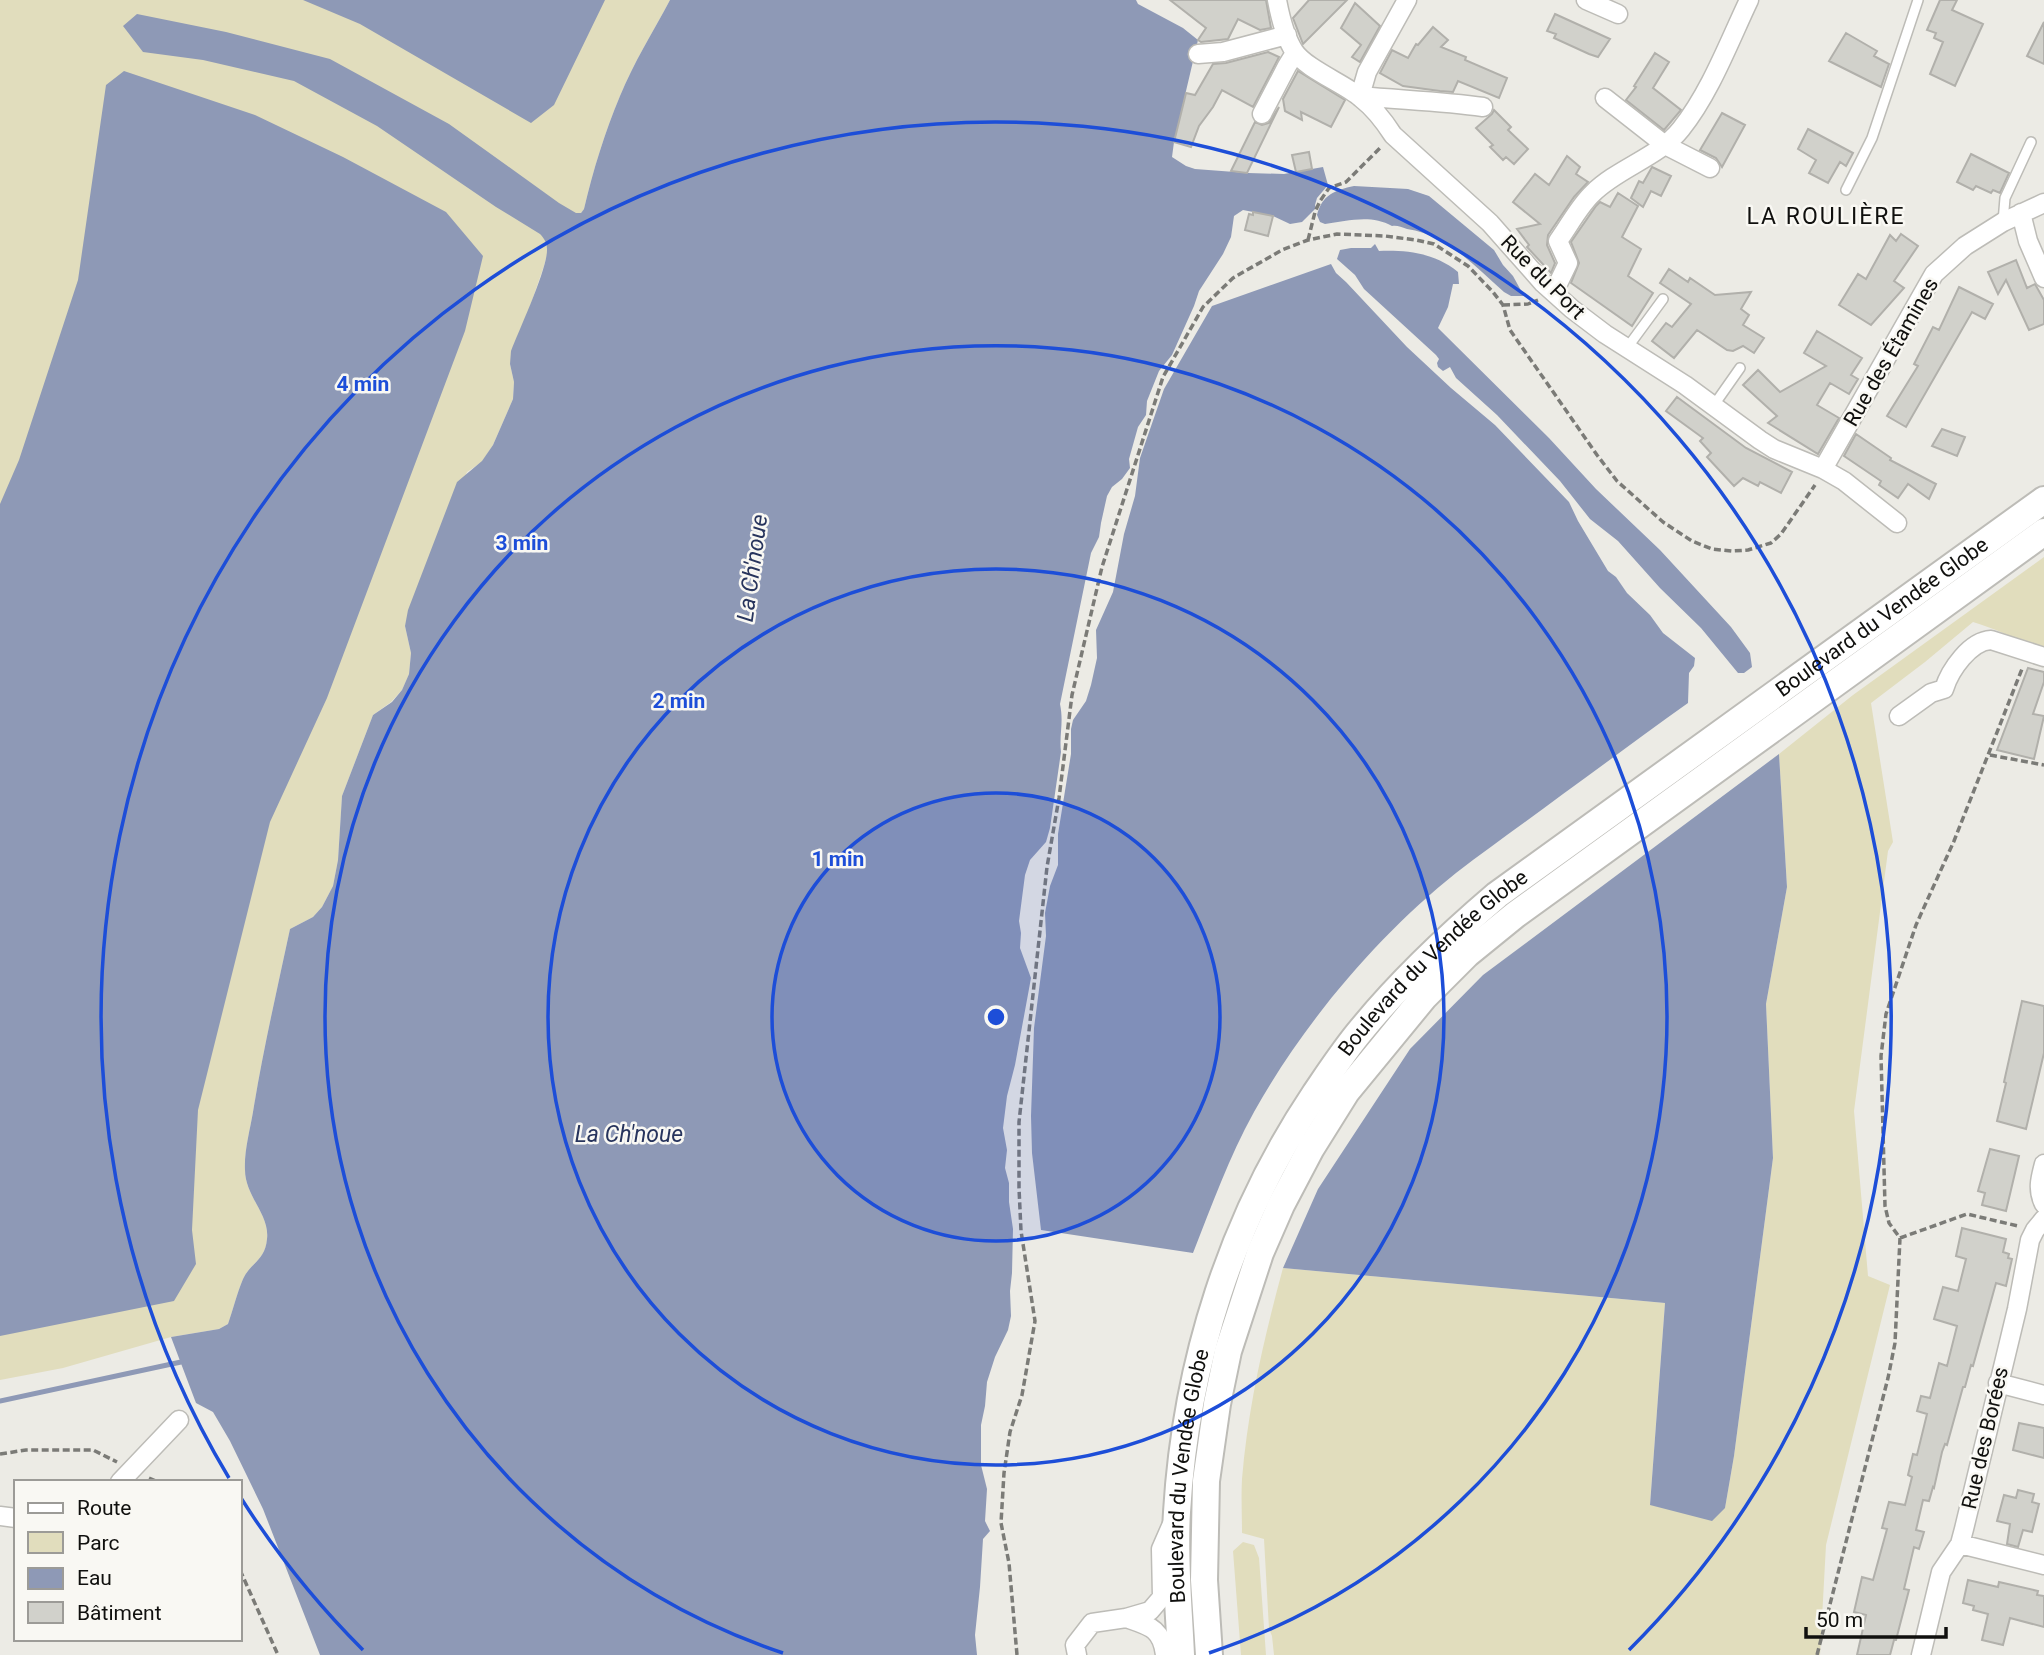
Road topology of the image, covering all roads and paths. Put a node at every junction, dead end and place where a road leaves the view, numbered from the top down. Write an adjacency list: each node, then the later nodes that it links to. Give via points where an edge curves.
1 (1277, 0): 7 (street, Rue du Port)
2 (1407, 0): 10 (street, via 1367,72)
3 (1586, 0): 6 (street)
4 (1749, 0): 16 (street, via 1704,93)
5 (1918, 0): 18 (lane, via 1872,138)
6 (1618, 14)
7 (1287, 35): 8 (street, Rue du Port); 9 (street)
8 (1295, 53): 10 (street, Rue du Port); 13 (street)
9 (1198, 54)
10 (1360, 96): 12 (street); 14 (street, Rue du Port)
11 (1605, 98): 16 (street)
12 (1483, 107)
13 (1262, 114)
14 (1393, 135): 22 (path, via 1346,182 1329,188 1315,212); 24 (street, Rue du Port, via 1490,223)
15 (2031, 142): 21 (lane, via 2005,198)
16 (1665, 145): 17 (street); 24 (street, via 1592,193 1558,241 1568,263)
17 (1710, 168)
18 (1846, 190)
19 (2044, 203): 20 (street, Rue des Étamines)
20 (2021, 214): 21 (street, Rue des Étamines); 23 (street)
21 (2003, 222): 30 (street, Rue des Étamines, via 1965,246 1934,274)
22 (1308, 240): 26 (path, via 1349,234 1434,244 1468,266); 55 (path, via 1233,278 1203,306 1163,377 1102,567 1072,695 1046,867 1019,1122 1021,1231 1035,1321 1023,1395 1010,1432 1001,1523)
23 (2044, 278)
24 (1554, 292): 26 (path, via 1528,304); 27 (street, Rue du Port)
25 (1662, 299): 27 (lane)
26 (1503, 305): 31 (path, via 1510,330 1617,481 1692,541 1732,551 1771,543)
27 (1627, 348): 29 (street, Rue du Port)
28 (1740, 368): 29 (lane)
29 (1714, 405): 30 (street, Rue du Port, via 1774,449)
30 (1823, 469): 33 (street, Rue du Port)
31 (1809, 492)
32 (2044, 500): 49 (main road, Boulevard du Vendée Globe, via 1497,895 1447,937 1360,1030 1289,1133 1235,1243 1216,1296 1192,1393)
33 (1897, 523)
34 (2044, 532): 59 (main road, Boulevard du Vendée Globe, via 1515,915 1424,997 1346,1092 1281,1205 1228,1351 1206,1481 1204,1580)
35 (2036, 654): 36 (street, via 1982,641 1949,675 1944,689); 37 (path)
36 (1899, 716)
37 (1990, 755): 38 (path); 42 (path, via 1916,925 1886,1014 1881,1056 1885,1206 1889,1223)
38 (2044, 765)
39 (2044, 1164): 40 (street, via 2039,1183)
40 (2044, 1204)
41 (2040, 1224): 42 (path, via 1967,1214); 43 (street, Rue des Borées, via 2030,1240)
42 (1900, 1238): 60 (path, via 1895,1343)
43 (1998, 1383): 44 (street); 50 (street, Rue des Borées)
44 (2044, 1395)
45 (179, 1420): 47 (street)
46 (0, 1454): 47 (path, via 93,1450)
47 (126, 1476): 48 (path)
48 (147, 1480)
49 (1177, 1515): 53 (street, via 1161,1549 1162,1597 1150,1611); 58 (main road, Boulevard du Vendée Globe)
50 (1959, 1544): 51 (street); 61 (street, Rue des Borées, via 1941,1572)
51 (2044, 1565)
52 (242, 1574): 54 (path)
53 (1126, 1618): 56 (street, via 1092,1622 1075,1645); 57 (street, via 1158,1632)
54 (278, 1655)
55 (1017, 1655)
56 (1076, 1655)
57 (1165, 1655)
58 (1181, 1655)
59 (1209, 1655)
60 (1817, 1655)
61 (1921, 1655)

